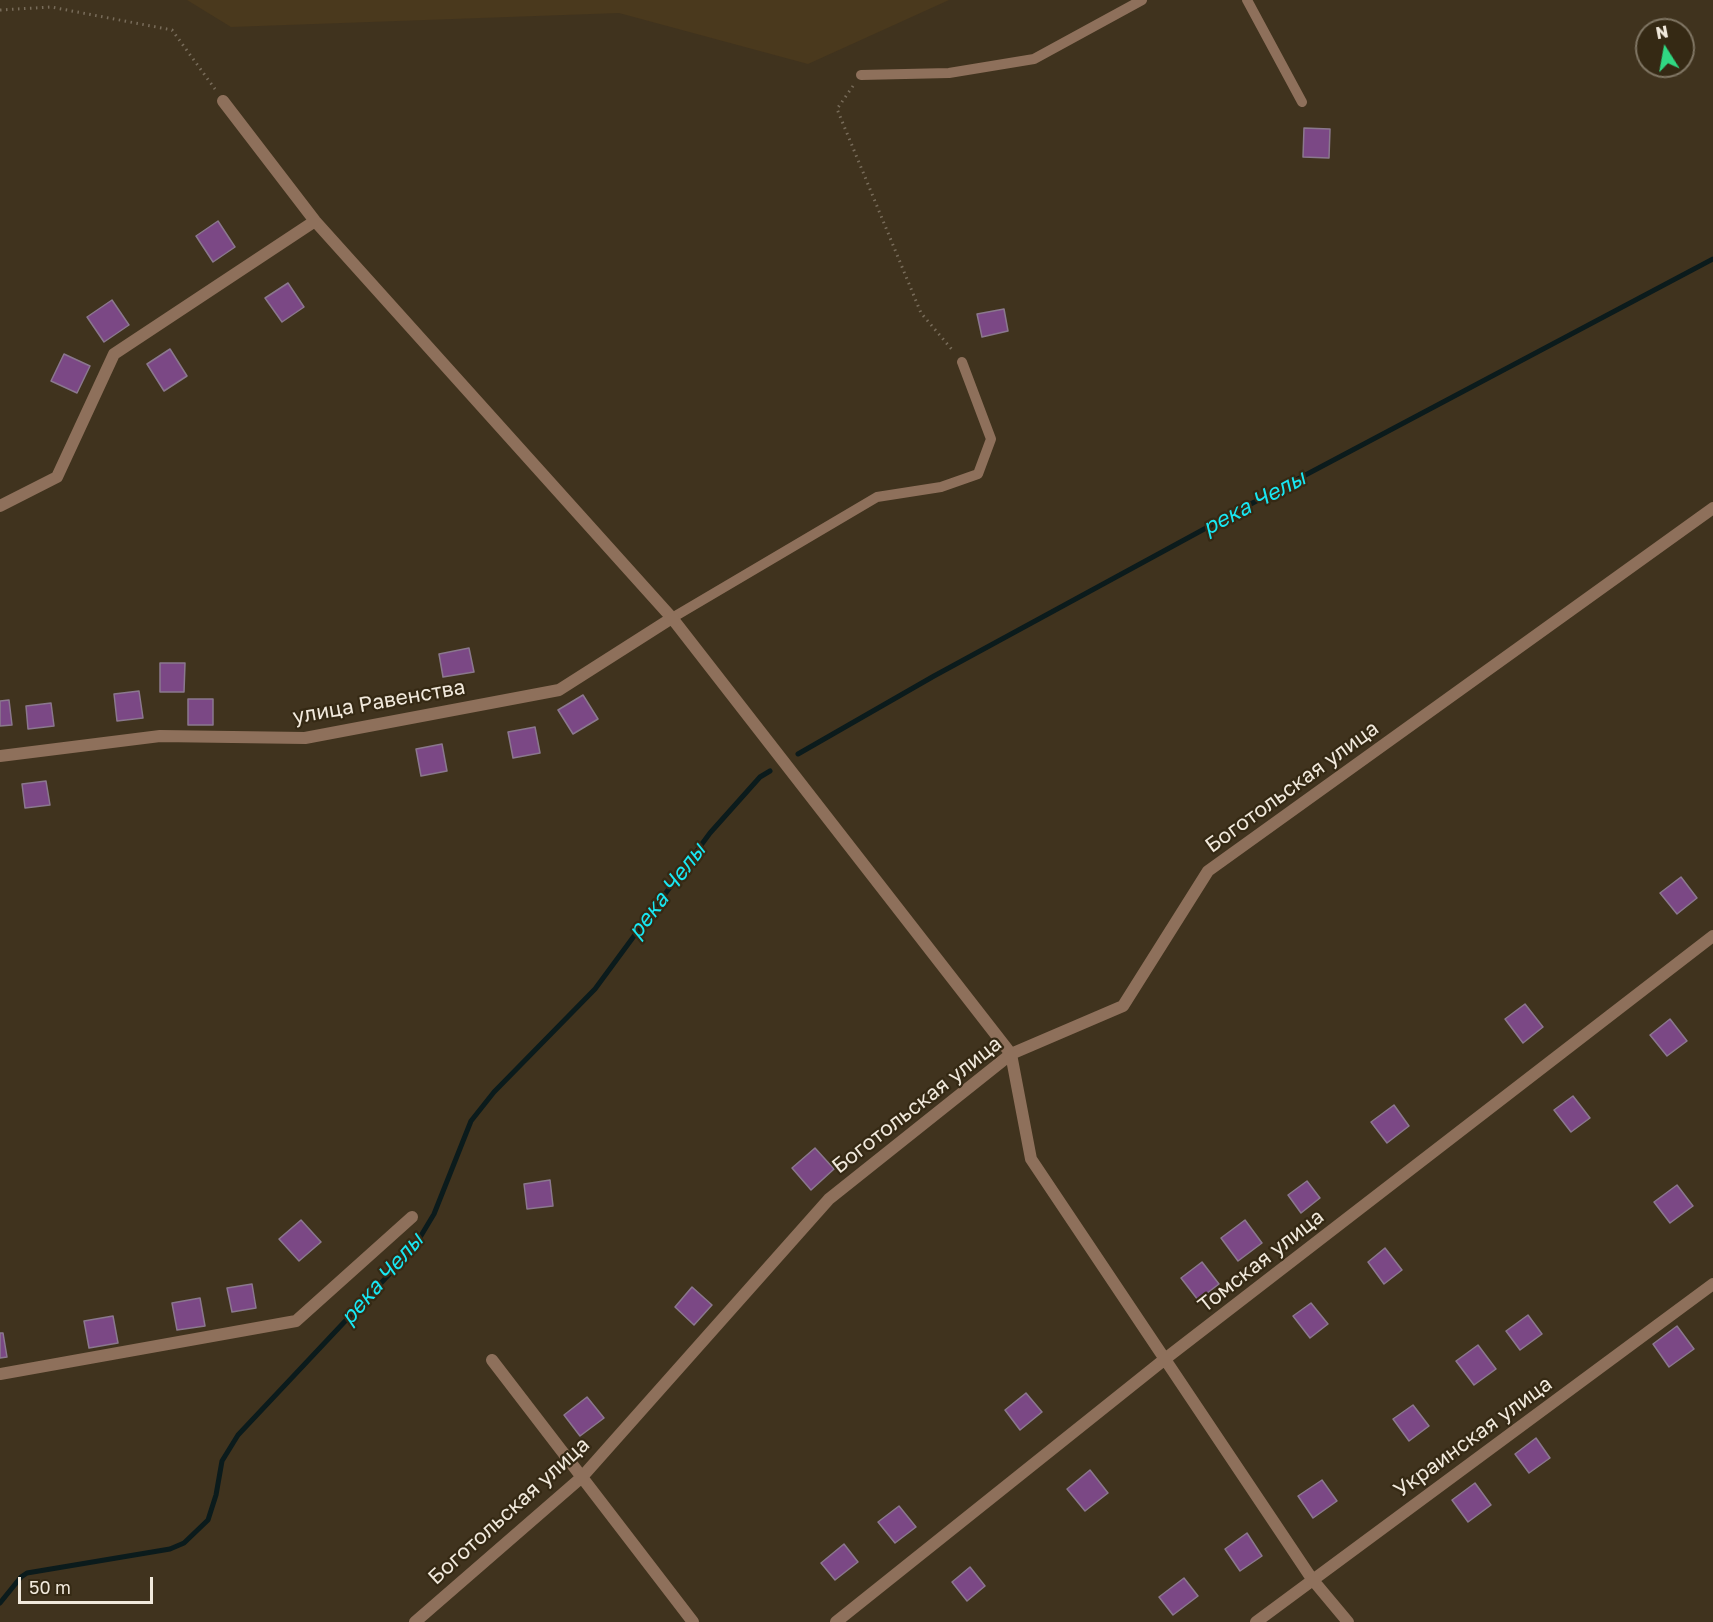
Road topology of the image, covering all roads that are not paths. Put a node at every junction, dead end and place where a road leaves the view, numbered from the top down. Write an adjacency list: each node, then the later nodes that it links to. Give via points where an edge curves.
1 (1142, 0): 3 (lane, via 1034,59 949,73)
2 (1246, 0): 5 (lane)
3 (861, 75)
4 (223, 101): 6 (street)
5 (1302, 102)
6 (315, 221): 8 (street, via 114,354 57,477); 10 (street)
7 (962, 362): 10 (lane, via 991,438 978,474 941,487 877,497)
8 (0, 506)
9 (1713, 508): 13 (street, Боготольская улица, via 1208,871 1123,1006)
10 (672, 618): 11 (street, улица Равенства, via 559,690 304,738 160,736); 13 (street)
11 (0, 756)
12 (1713, 936): 16 (street, Томская улица)
13 (1011, 1054): 16 (street, via 1031,1159); 19 (street, Боготольская улица, via 829,1199)
14 (412, 1217): 18 (street, via 296,1321)
15 (1713, 1284): 20 (street, Украинская улица)
16 (1165, 1359): 20 (street); 23 (street, Томская улица)
17 (492, 1360): 19 (street)
18 (0, 1374)
19 (582, 1477): 21 (street, Боготольская улица); 22 (street)
20 (1312, 1579): 24 (street, Украинская улица); 25 (street)
21 (415, 1622)
22 (693, 1622)
23 (836, 1622)
24 (1256, 1622)
25 (1348, 1622)

